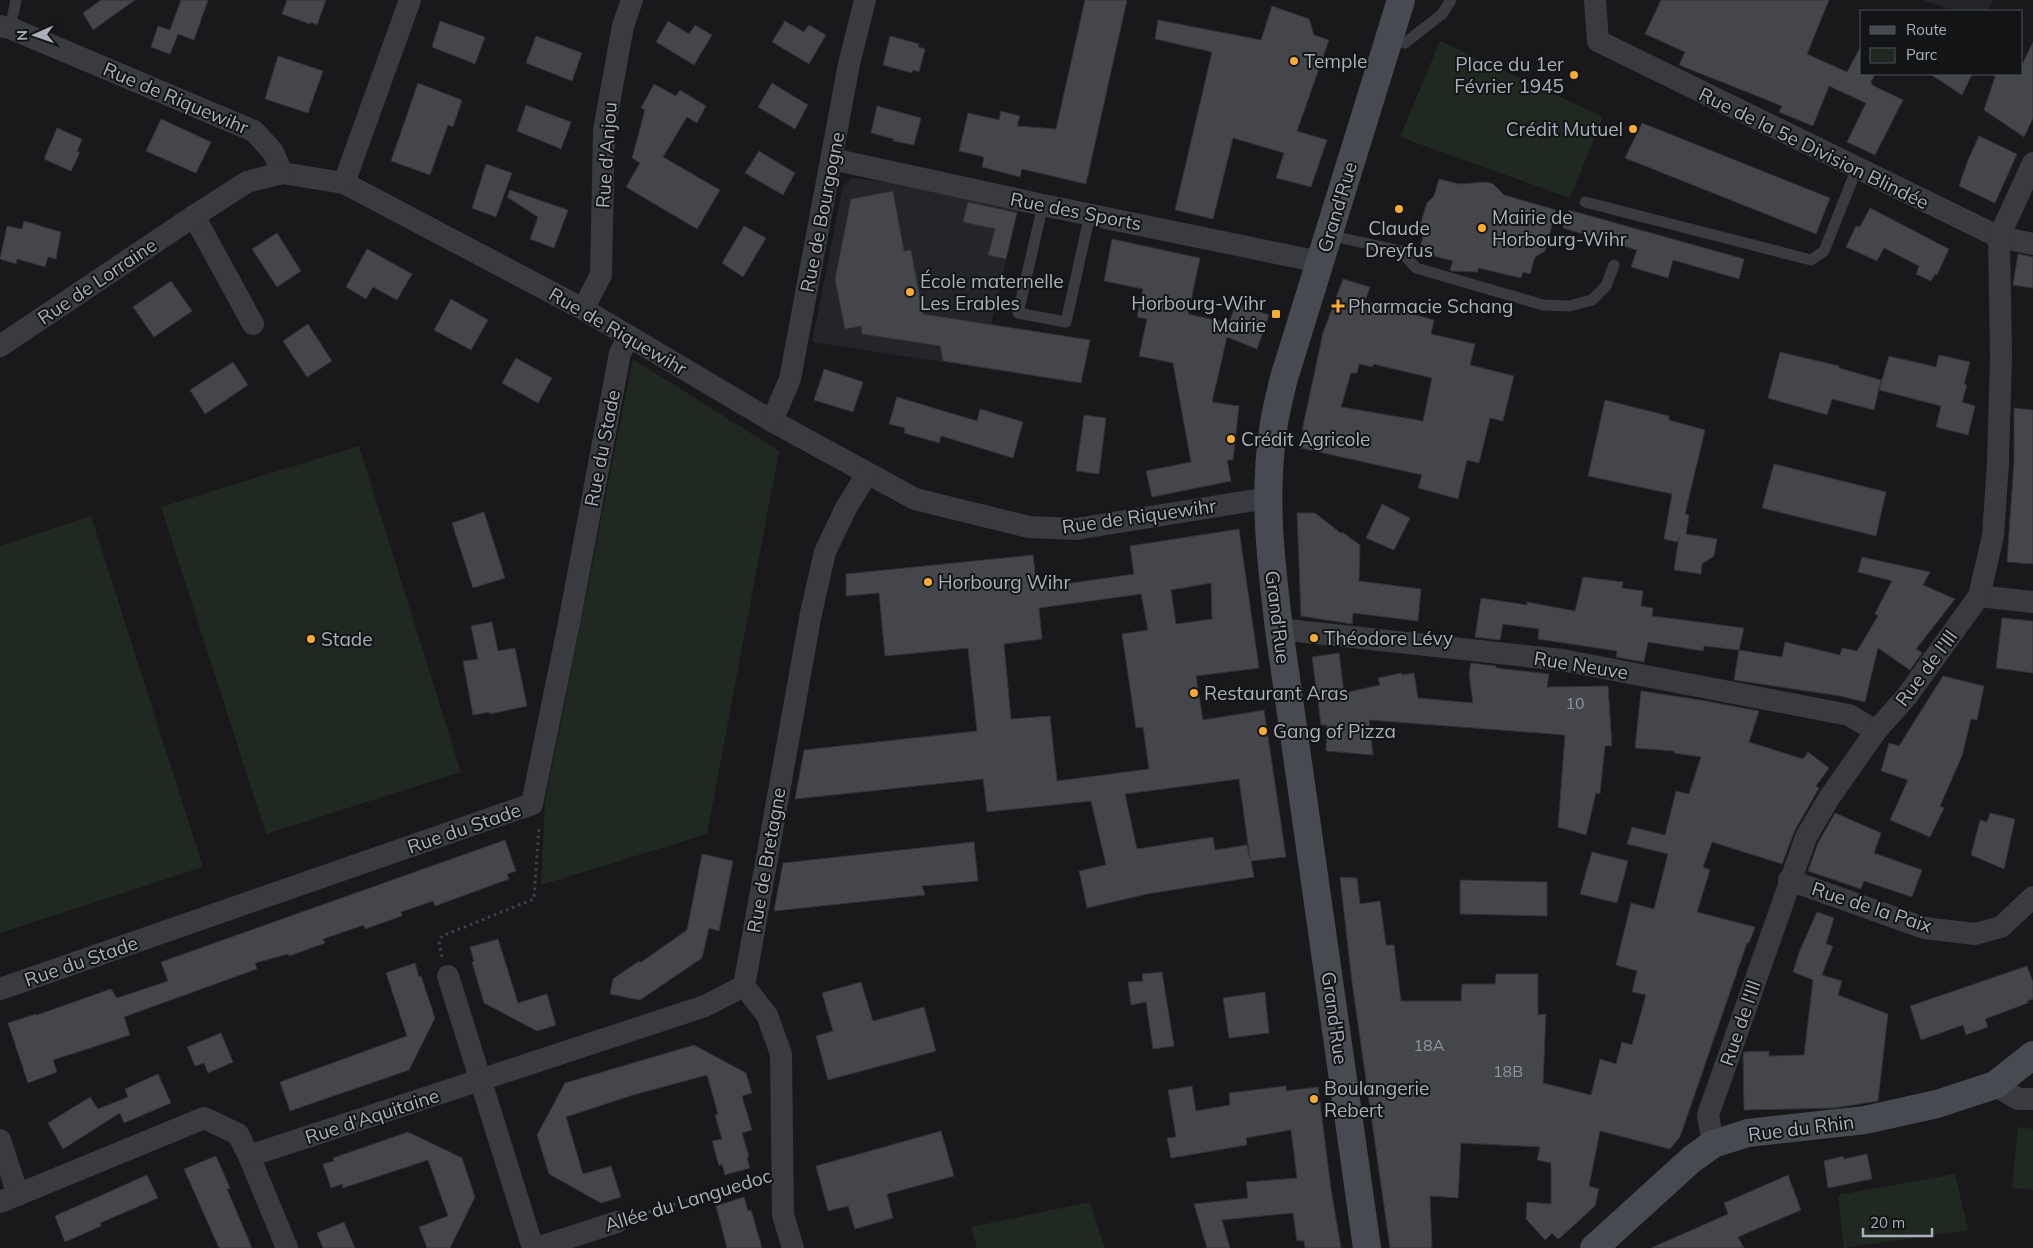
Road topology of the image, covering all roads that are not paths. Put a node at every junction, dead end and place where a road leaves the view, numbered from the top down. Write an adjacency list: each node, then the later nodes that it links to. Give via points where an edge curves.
1 (16, 0): 8 (lane)
2 (410, 0): 14 (street)
3 (632, 0): 24 (street, Rue d'Anjou, via 623,26 604,130 601,275)
4 (865, 0): 10 (street, Rue de Bourgogne, via 849,64)
5 (1401, 0): 9 (main road, Grand'Rue)
6 (1451, 0): 9 (lane, via 1442,14 1405,43)
7 (1595, 0): 12 (street, Rue de la 5e Division Blindée, via 1598,41)
8 (5, 27): 13 (street, Rue de Riquewihr, via 254,130 273,152)
9 (1389, 39): 19 (main road, Grand'Rue)
10 (832, 159): 16 (street, Rue des Sports); 28 (street, Rue de Bourgogne, via 790,379)
11 (2033, 163): 20 (street, Rue de l'Ill)
12 (1857, 168): 15 (lane, via 1824,251 1811,260); 20 (street, Rue de la 5e Division Blindée)
13 (282, 173): 14 (street, Rue de Riquewihr); 18 (street, Rue de Lorraine, via 247,182)
14 (344, 183): 24 (street, Rue de Riquewihr)
15 (1584, 202)
16 (1043, 205): 17 (street, Rue des Sports); 17 (lane, via 1018,313 1066,322)
17 (1090, 214): 22 (street, Rue des Sports)
18 (194, 216): 25 (street); 27 (street, Rue de Lorraine)
19 (1328, 235): 22 (main road, Grand'Rue); 23 (lane, via 1401,251 1416,268 1543,305 1570,306 1592,300 1606,286)
20 (1999, 237): 21 (street, Rue de la 5e Division Blindée); 31 (street, Rue de l'Ill, via 2001,355 1998,463 1993,536)
21 (2033, 244)
22 (1320, 262): 30 (main road, Grand'Rue, via 1284,378 1273,430)
23 (1614, 265)
24 (583, 309): 26 (street, Rue de Riquewihr)
25 (253, 324)
26 (629, 336): 28 (street, Rue de Riquewihr); 39 (street, Rue du Stade, via 620,353 532,804)
27 (0, 346)
28 (772, 421): 29 (street, Rue de Riquewihr)
29 (867, 474): 30 (street, Rue de Riquewihr, via 915,499 1029,527 1076,529); 38 (street, Rue de Bretagne, via 825,552 811,613)
30 (1268, 498): 33 (main road, Grand'Rue, via 1270,558)
31 (1979, 596): 32 (street); 34 (street, Rue de l'Ill, via 1907,696)
32 (2033, 602)
33 (1279, 629): 34 (street, Rue Neuve, via 1562,660 1849,715); 53 (main road, Grand'Rue)
34 (1876, 731): 35 (street, Rue de l'Ill, via 1806,837)
35 (1789, 880): 36 (street, Rue de la Paix, via 1924,928 1975,934 2001,927); 45 (street, Rue de l'Ill, via 1708,1115)
36 (2033, 897)
37 (448, 976): 41 (street)
38 (744, 986): 41 (street, Rue d'Aquitaine, via 705,1006); 52 (street, via 767,1015 782,1054 782,1215)
39 (0, 989)
40 (2033, 1055): 42 (main road, Rue du Rhin)
41 (480, 1080): 46 (street, Rue d'Aquitaine); 50 (street)
42 (1994, 1085): 43 (street, via 2018,1099); 45 (main road, Rue du Rhin, via 1937,1104 1865,1120 1748,1133)
43 (2033, 1099)
44 (0, 1140): 47 (street)
45 (1713, 1144): 54 (main road, Rue du Rhin, via 1692,1159)
46 (249, 1156): 47 (street, via 238,1134 204,1118); 49 (street)
47 (9, 1198)
48 (617, 1222): 51 (street, Allée du Languedoc)
49 (287, 1248)
50 (533, 1248)
51 (537, 1248)
52 (793, 1248)
53 (1367, 1248)
54 (1594, 1248)

